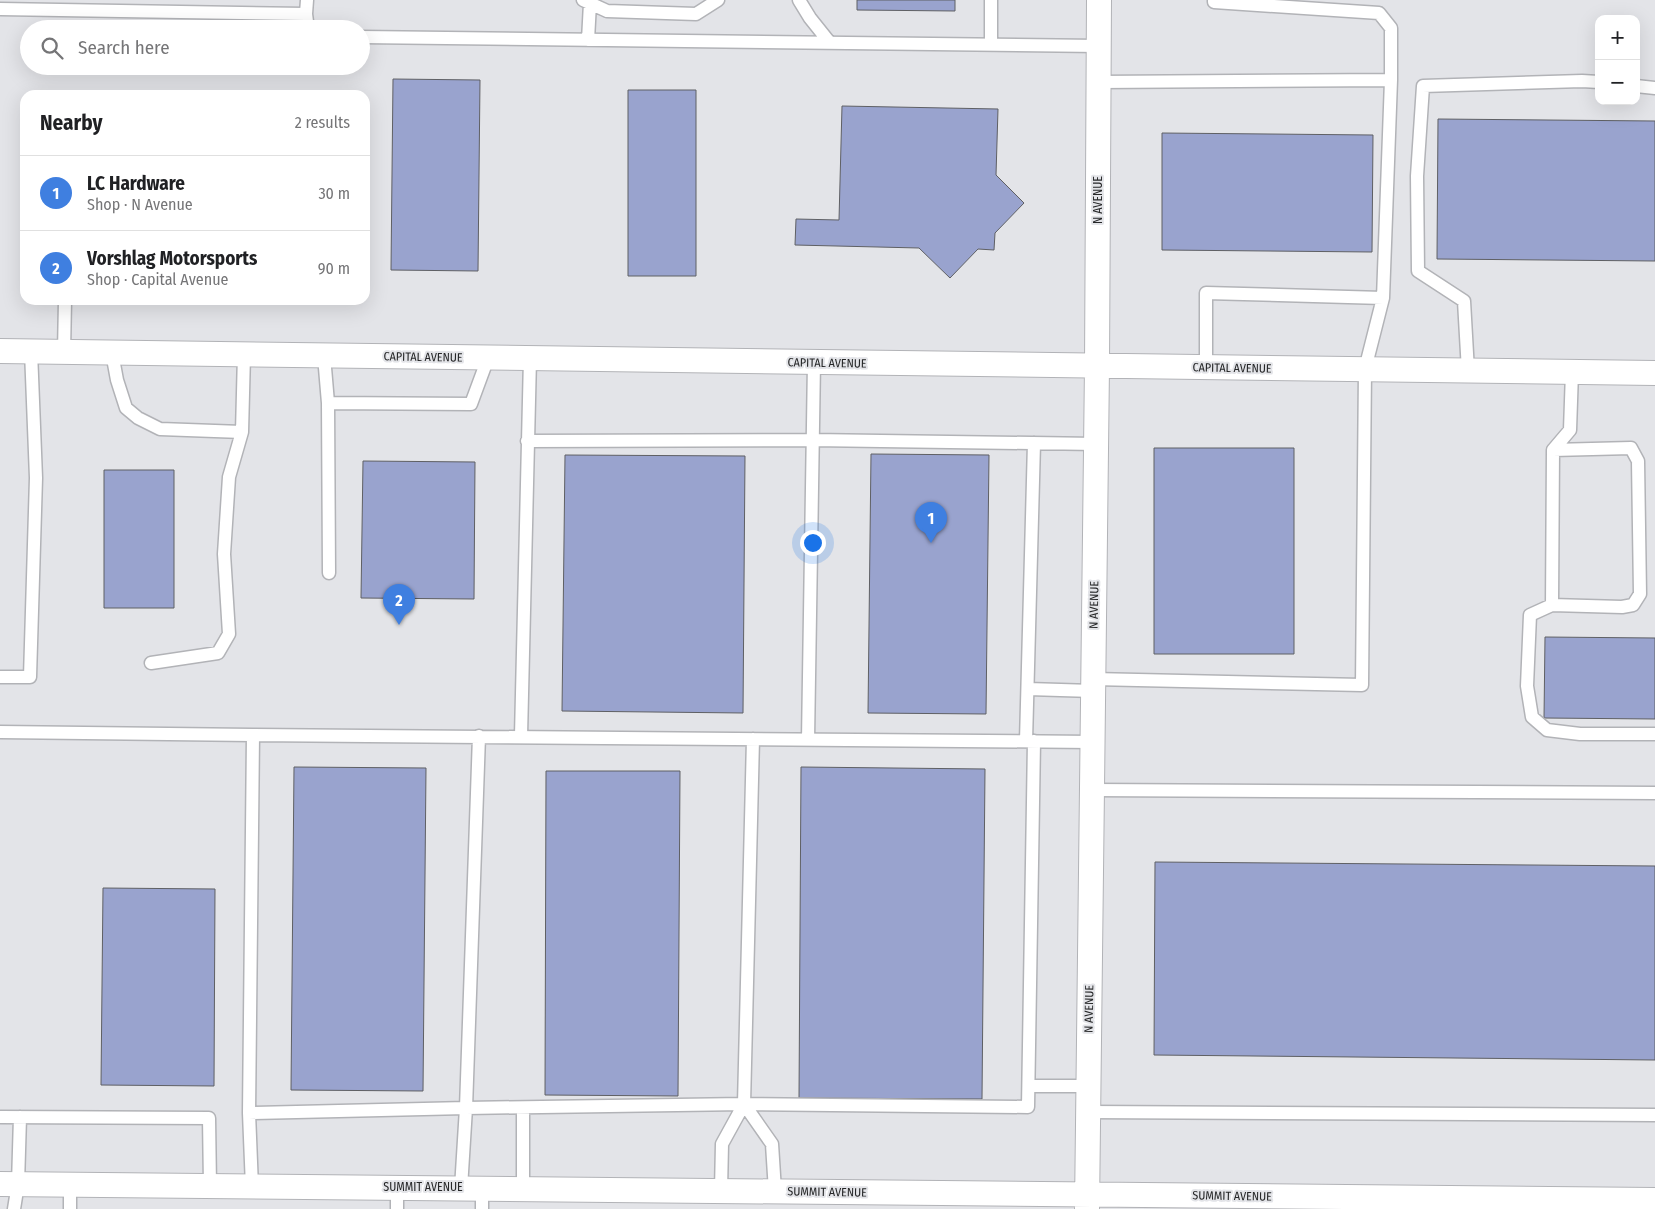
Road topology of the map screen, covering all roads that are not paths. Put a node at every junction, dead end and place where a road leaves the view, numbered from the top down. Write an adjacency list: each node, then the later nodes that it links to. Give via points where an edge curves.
1 (307, 0): 9 (lane)
2 (718, 0): 7 (lane, via 696,14 607,11)
3 (799, 0): 13 (lane)
4 (991, 0): 14 (lane)
5 (1099, 0): 15 (street, N AVENUE)
6 (1214, 0): 16 (lane, via 1379,12 1390,28)
7 (586, 2): 12 (lane)
8 (0, 8): 9 (lane)
9 (306, 14): 10 (lane)
10 (307, 20)
11 (370, 37): 12 (lane)
12 (588, 40): 13 (lane)
13 (830, 43): 14 (lane)
14 (991, 45): 15 (lane)
15 (1099, 46): 17 (street, N AVENUE)
16 (1390, 80): 17 (lane); 21 (lane)
17 (1099, 82): 32 (street, N AVENUE)
18 (1595, 82): 35 (lane, via 1423,86 1417,176 1418,271 1464,301)
19 (1640, 86): 20 (lane)
20 (1655, 88)
21 (1383, 298): 33 (lane, via 1206,293); 34 (lane)
22 (65, 305): 25 (lane)
23 (0, 351): 24 (street, CAPITAL AVENUE)
24 (31, 352): 25 (street, CAPITAL AVENUE); 48 (lane, via 36,478 30,677)
25 (64, 352): 26 (street, CAPITAL AVENUE)
26 (112, 353): 27 (street, CAPITAL AVENUE); 39 (lane, via 126,408 138,418 160,429)
27 (244, 354): 28 (street, CAPITAL AVENUE); 39 (lane)
28 (324, 356): 29 (street, CAPITAL AVENUE); 38 (lane)
29 (488, 358): 30 (street, CAPITAL AVENUE); 38 (lane, via 471,404)
30 (530, 358): 31 (street, CAPITAL AVENUE); 41 (lane)
31 (814, 362): 32 (street, CAPITAL AVENUE); 40 (lane)
32 (1097, 366): 33 (street, CAPITAL AVENUE); 43 (street, N AVENUE)
33 (1206, 367): 34 (street, CAPITAL AVENUE)
34 (1365, 369): 35 (street, CAPITAL AVENUE); 49 (lane, via 1362,686)
35 (1468, 371): 36 (street, CAPITAL AVENUE)
36 (1572, 372): 37 (street, CAPITAL AVENUE); 44 (lane, via 1570,430)
37 (1655, 374)
38 (328, 403): 45 (lane)
39 (242, 432): 47 (lane, via 229,477 224,554 229,634 218,653)
40 (813, 440): 41 (lane); 42 (lane); 57 (lane)
41 (528, 441): 55 (lane)
42 (1034, 443): 43 (lane); 50 (lane)
43 (1096, 444): 49 (street, N AVENUE)
44 (1553, 450): 46 (lane); 46 (lane, via 1631,448 1638,461 1640,594 1633,605 1622,607)
45 (329, 573)
46 (1552, 605): 52 (lane, via 1530,615 1527,686 1532,717 1547,730 1580,734)
47 (151, 662)
48 (0, 677)
49 (1093, 685): 50 (lane); 59 (street, N AVENUE)
50 (1028, 689): 58 (lane)
51 (0, 732): 53 (lane)
52 (1655, 734)
53 (253, 735): 54 (lane); 68 (lane)
54 (479, 736): 55 (lane); 65 (lane)
55 (521, 736): 56 (lane)
56 (753, 739): 57 (lane); 64 (lane)
57 (808, 740): 58 (lane)
58 (1030, 741): 59 (lane); 62 (lane)
59 (1093, 742): 60 (street, N AVENUE)
60 (1092, 790): 61 (lane); 63 (street, N AVENUE)
61 (1655, 793)
62 (1029, 1086): 63 (lane); 64 (lane, via 1028,1107)
63 (1089, 1086): 67 (street, N AVENUE)
64 (744, 1104): 66 (lane); 77 (lane, via 722,1144); 78 (lane, via 772,1144)
65 (466, 1108): 66 (lane); 68 (lane); 79 (lane)
66 (523, 1108): 76 (lane)
67 (1088, 1112): 69 (lane); 82 (street, N AVENUE)
68 (250, 1113): 75 (lane)
69 (1655, 1115)
70 (0, 1117): 71 (lane)
71 (20, 1117): 72 (lane); 74 (lane, via 209,1118)
72 (9, 1184): 73 (street, SUMMIT AVENUE); 86 (lane)
73 (70, 1185): 74 (street, SUMMIT AVENUE); 87 (lane)
74 (210, 1186): 75 (street, SUMMIT AVENUE)
75 (252, 1187): 80 (street, SUMMIT AVENUE)
76 (523, 1189): 77 (street, SUMMIT AVENUE); 79 (street, SUMMIT AVENUE)
77 (721, 1190): 78 (street, SUMMIT AVENUE)
78 (775, 1191): 82 (street, SUMMIT AVENUE)
79 (475, 1195): 80 (street, SUMMIT AVENUE)
80 (397, 1198)
81 (1655, 1200): 85 (street, SUMMIT AVENUE)
82 (1087, 1202): 83 (street, SUMMIT AVENUE)
83 (1257, 1203): 84 (street, SUMMIT AVENUE)
84 (1486, 1204): 85 (street, SUMMIT AVENUE)
85 (1631, 1204)
86 (14, 1209)
87 (70, 1209)

